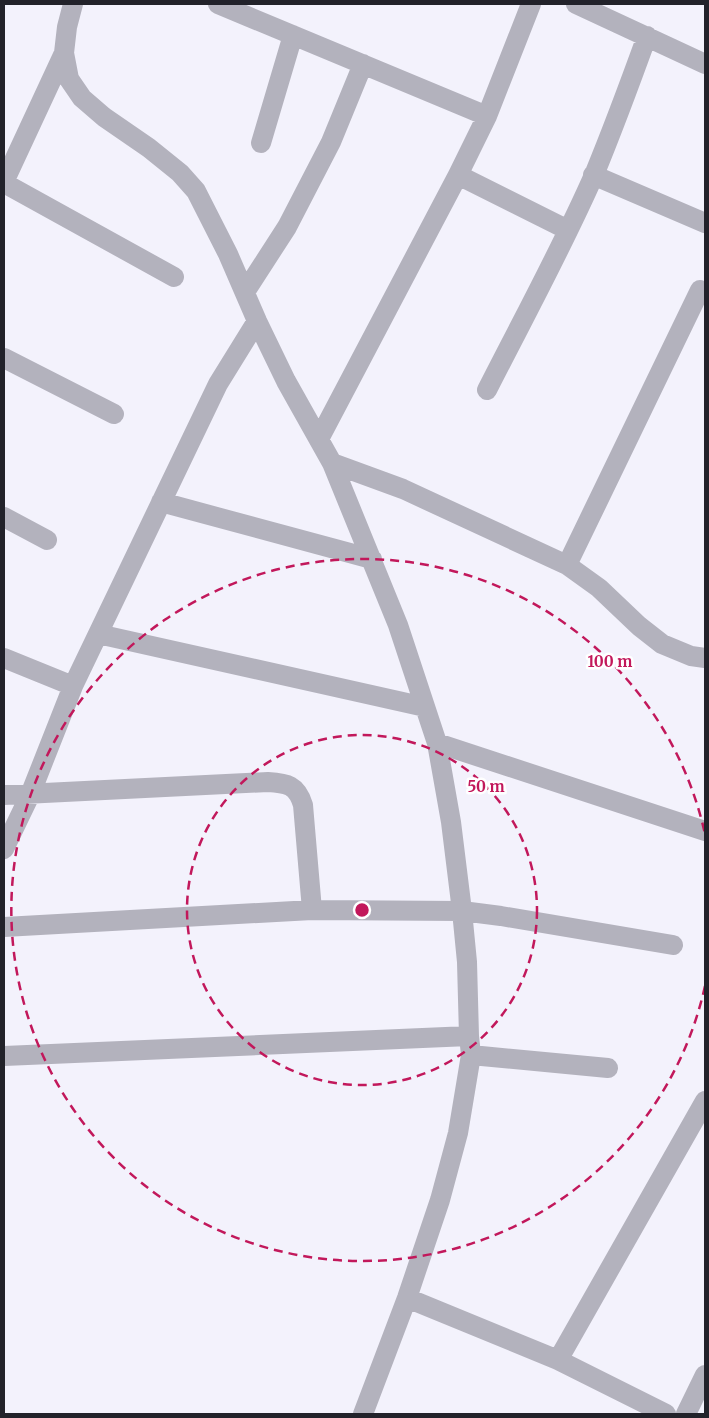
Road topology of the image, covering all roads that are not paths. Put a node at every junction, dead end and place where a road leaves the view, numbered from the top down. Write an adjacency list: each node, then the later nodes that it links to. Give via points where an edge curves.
1 (73, 4): 7 (street)
2 (218, 4): 5 (street)
3 (532, 4): 10 (street)
4 (576, 4): 6 (street)
5 (293, 35): 8 (street); 11 (street)
6 (647, 36): 9 (street); 13 (street)
7 (64, 53): 14 (street); 19 (street, via 69,79 82,98 180,173 196,191)
8 (363, 64): 10 (street); 19 (street, via 326,151 287,227)
9 (705, 64)
10 (487, 116): 12 (street)
11 (261, 143)
12 (458, 175): 16 (street); 24 (street)
13 (593, 175): 15 (street); 16 (street)
14 (4, 182): 17 (street)
15 (705, 223)
16 (568, 230): 22 (street)
17 (174, 277)
18 (700, 290): 30 (street)
19 (245, 292): 20 (street)
20 (257, 321): 24 (street); 26 (street, via 218,384)
21 (4, 358): 23 (street)
22 (487, 390)
23 (114, 414)
24 (319, 439): 25 (street)
25 (332, 463): 29 (street); 30 (street, via 403,489)
26 (161, 502): 29 (street); 31 (street)
27 (4, 517): 28 (street)
28 (47, 540)
29 (372, 559): 35 (street)
30 (567, 565): 33 (street, via 599,588 662,644)
31 (98, 634): 34 (street); 35 (street)
32 (4, 658): 34 (street)
33 (705, 658)
34 (73, 686): 38 (street)
35 (425, 707): 36 (street)
36 (437, 743): 39 (street); 42 (street)
37 (4, 795): 38 (street)
38 (30, 795): 40 (street); 41 (street, via 268,782 292,786 300,794 303,805)
39 (705, 831)
40 (4, 849)
41 (312, 910): 42 (street); 43 (street)
42 (462, 912): 44 (street); 45 (street)
43 (4, 927)
44 (674, 945)
45 (470, 1046): 46 (street); 47 (street); 49 (street, via 458,1133 440,1200)
46 (4, 1056)
47 (608, 1068)
48 (705, 1102): 50 (street)
49 (407, 1298): 50 (street); 52 (street)
50 (558, 1360): 53 (street)
51 (705, 1375): 54 (street)
52 (363, 1414)
53 (666, 1414)
54 (686, 1414)

